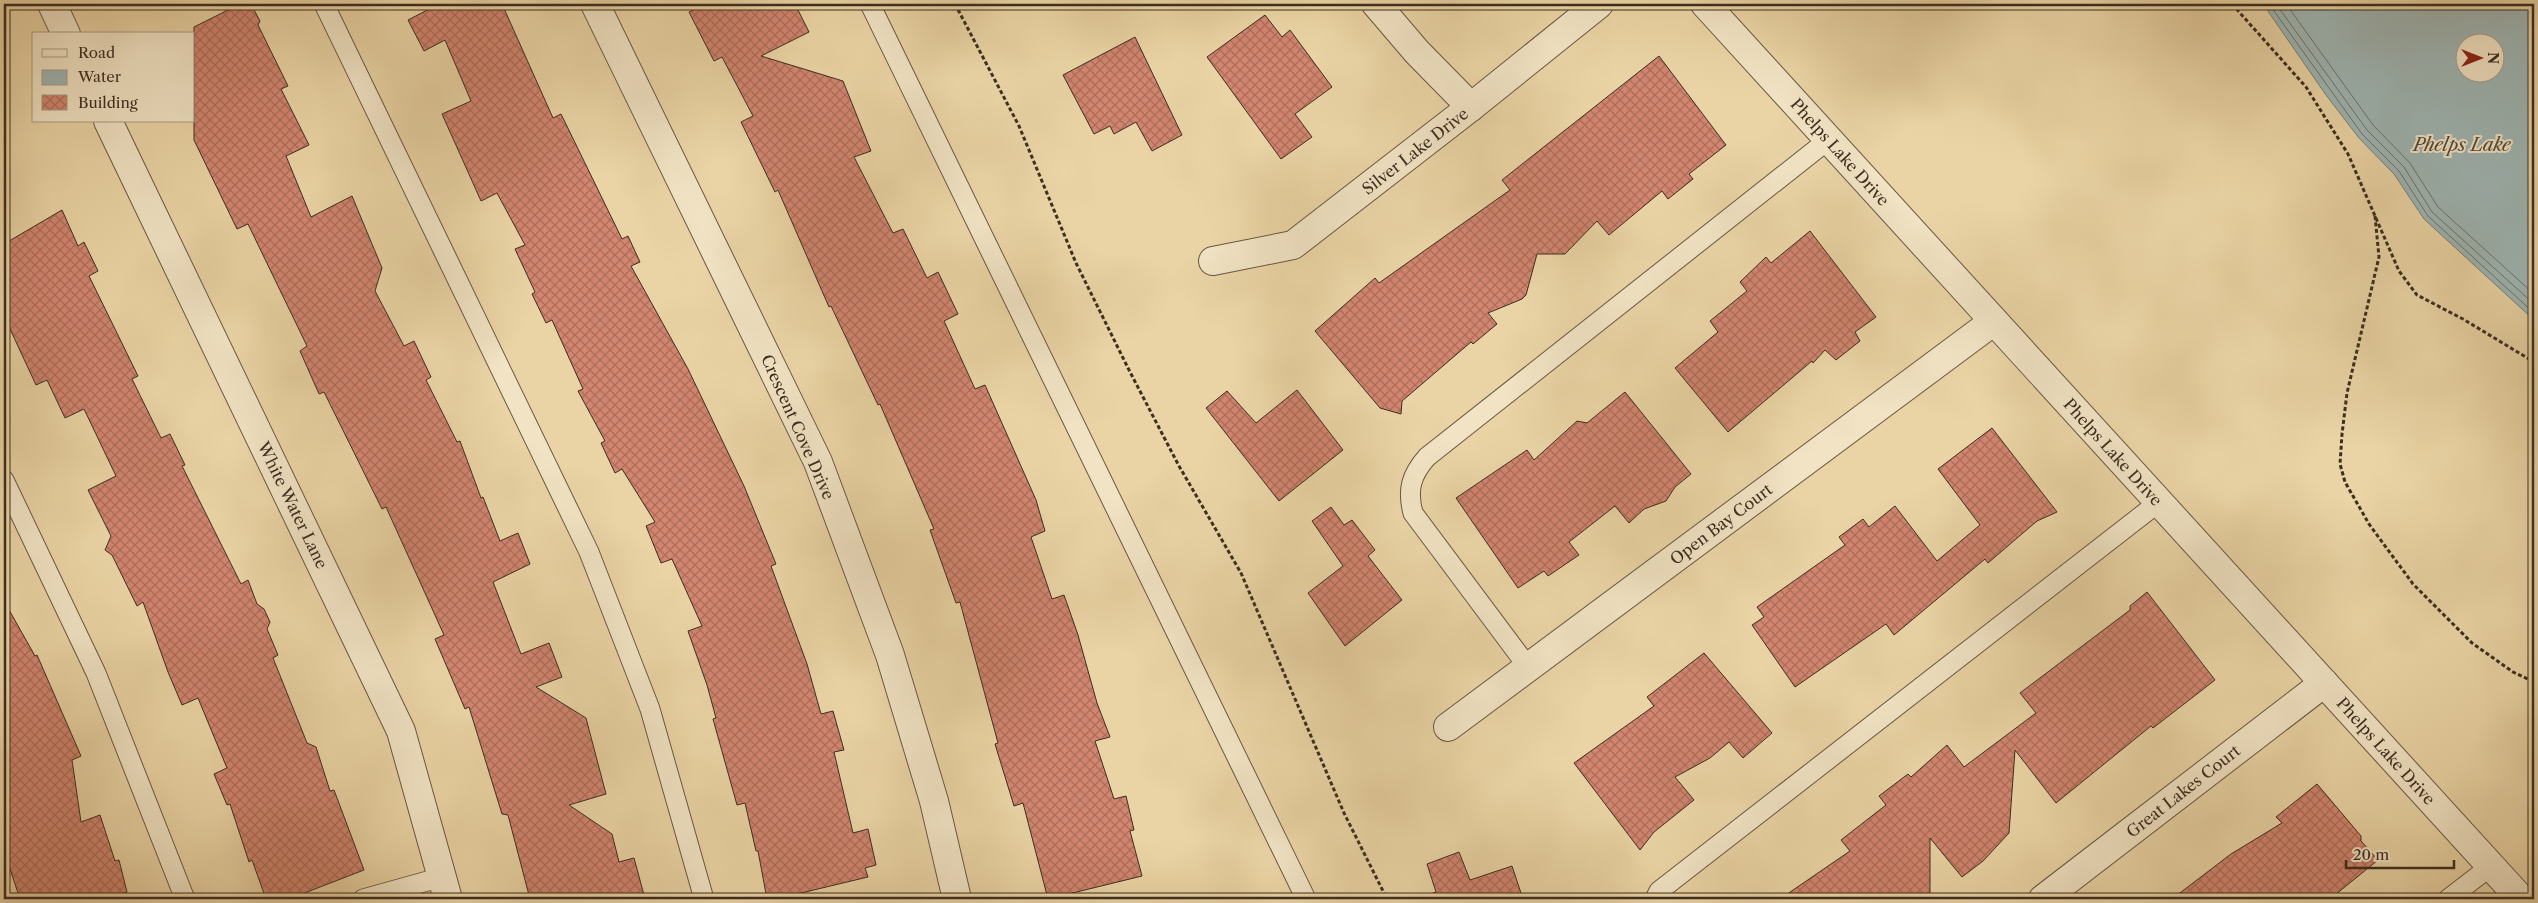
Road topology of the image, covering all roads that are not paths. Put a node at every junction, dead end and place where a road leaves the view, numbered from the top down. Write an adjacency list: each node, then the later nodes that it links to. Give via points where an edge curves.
1 (52, 4): 8 (street)
2 (324, 4): 23 (lane, via 589,552 650,709)
3 (595, 4): 24 (street, Crescent Cove Drive, via 818,462 890,655 934,801)
4 (870, 4): 25 (lane)
5 (1376, 4): 9 (street)
6 (1599, 4): 9 (street, Silver Lake Drive)
7 (1705, 4): 11 (street, Phelps Lake Drive)
8 (65, 32)
9 (1471, 108): 12 (street, Silver Lake Drive, via 1294,245)
10 (108, 122): 20 (street, White Water Lane, via 401,731)
11 (1828, 140): 13 (street, Phelps Lake Drive); 16 (lane, via 1427,456 1417,469 1409,498 1413,513)
12 (1213, 262)
13 (1994, 321): 15 (street, Phelps Lake Drive); 16 (street, Open Bay Court)
14 (4, 480): 21 (lane, via 96,673)
15 (2159, 502): 17 (street, Phelps Lake Drive); 26 (lane, via 1659,891)
16 (1528, 667): 18 (street, Open Bay Court)
17 (2324, 683): 19 (street, Phelps Lake Drive); 27 (street, Great Lakes Court)
18 (1448, 727)
19 (2491, 866): 28 (lane); 29 (street, Phelps Lake Drive)
20 (445, 888): 22 (lane)
21 (184, 899)
22 (363, 899)
23 (704, 899)
24 (957, 899)
25 (1306, 899)
26 (1655, 899)
27 (2043, 899)
28 (2448, 899)
29 (2521, 899)

